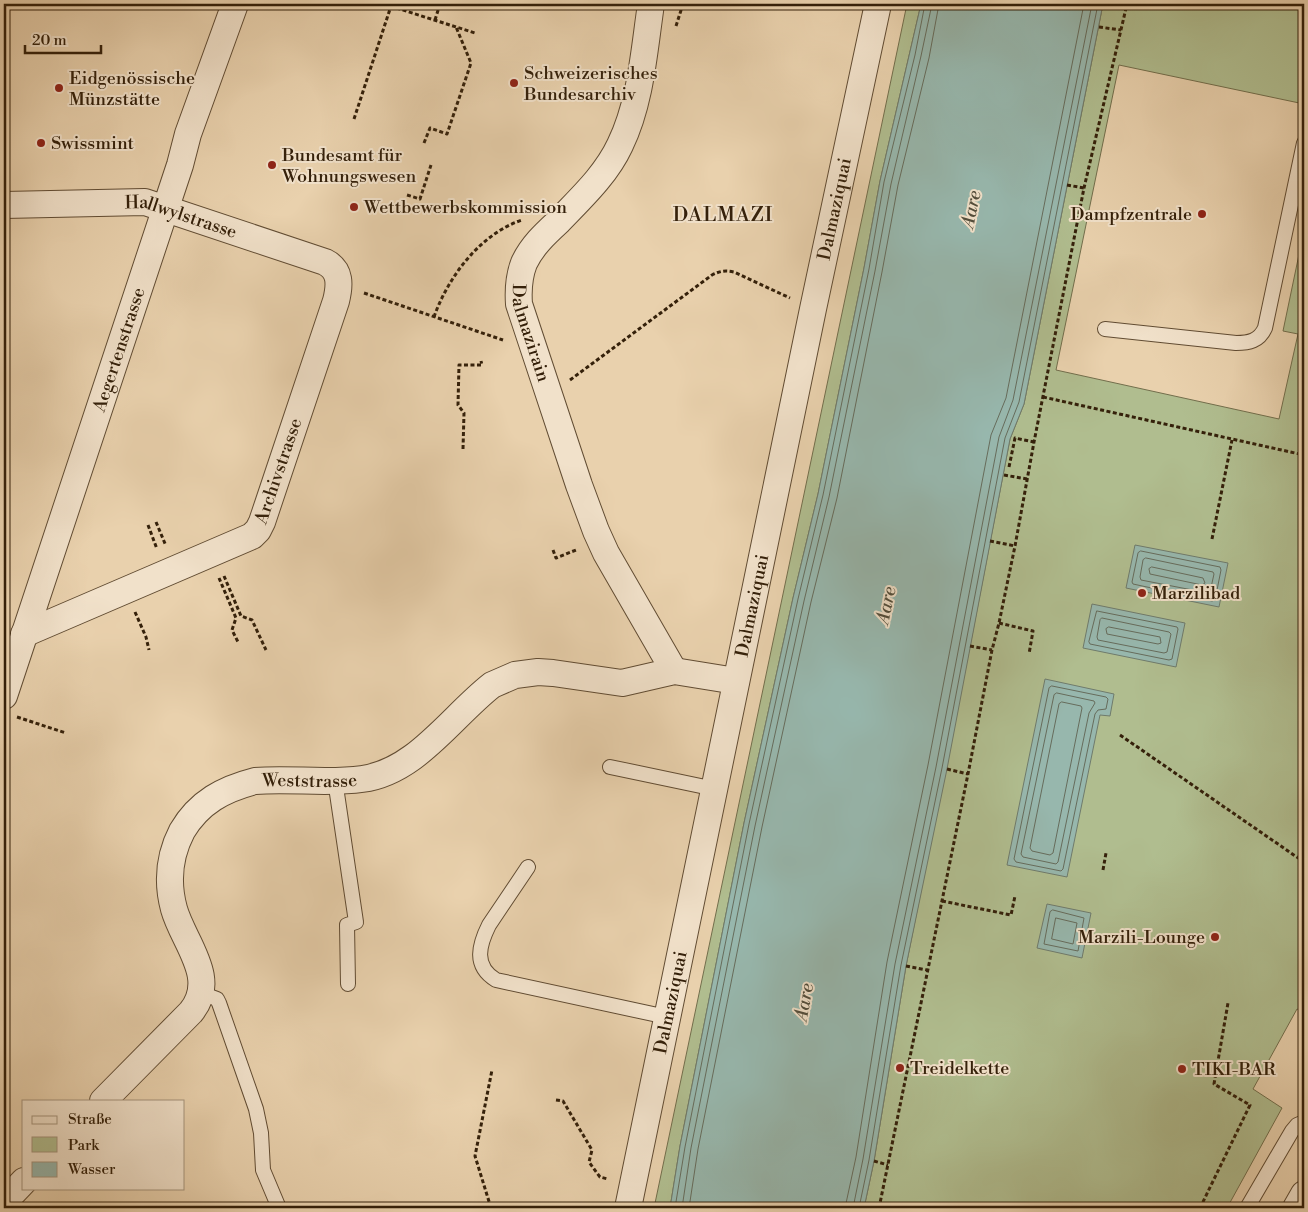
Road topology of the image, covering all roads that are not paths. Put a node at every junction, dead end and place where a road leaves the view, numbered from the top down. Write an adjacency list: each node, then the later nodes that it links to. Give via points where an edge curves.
1 (235, 4): 6 (street, Aegertenstrasse)
2 (652, 4): 10 (street, Dalmazirain, via 634,107 621,145 598,179 530,252 520,275 519,304 596,531)
3 (878, 4): 11 (street, Dalmaziquai)
4 (1304, 143): 8 (lane, via 1265,328 1256,340 1236,344)
5 (4, 205): 6 (street, Hallwylstrasse, via 145,202)
6 (165, 207): 7 (street, Hallwylstrasse, via 325,262 336,270); 9 (street, Aegertenstrasse)
7 (339, 283): 9 (street, Archivstrasse, via 336,301 257,532)
8 (1105, 329)
9 (24, 634): 12 (street, Aegertenstrasse)
10 (674, 671): 11 (street, Weststrasse); 14 (street, Weststrasse, via 622,683 553,673 515,675 482,693 396,769 360,780)
11 (736, 680): 15 (street, Dalmaziquai)
12 (10, 707)
13 (610, 768): 15 (lane)
14 (335, 780): 17 (lane, via 356,922 347,925); 18 (street, Weststrasse, via 270,780 239,785 208,801 186,824 174,848 170,883 178,921 199,967)
15 (715, 788): 19 (street, Dalmaziquai)
16 (528, 867): 19 (lane, via 488,924 480,957 484,971 496,980)
17 (348, 984)
18 (201, 993): 20 (street, via 191,1012); 24 (lane, via 217,999 219,1003 256,1109 263,1170)
19 (667, 1017): 23 (street, Dalmaziquai)
20 (104, 1100)
21 (1304, 1122): 25 (lane, via 1292,1131)
22 (1304, 1194): 26 (street)
23 (630, 1196)
24 (279, 1208)
25 (1247, 1208)
26 (1296, 1208)

